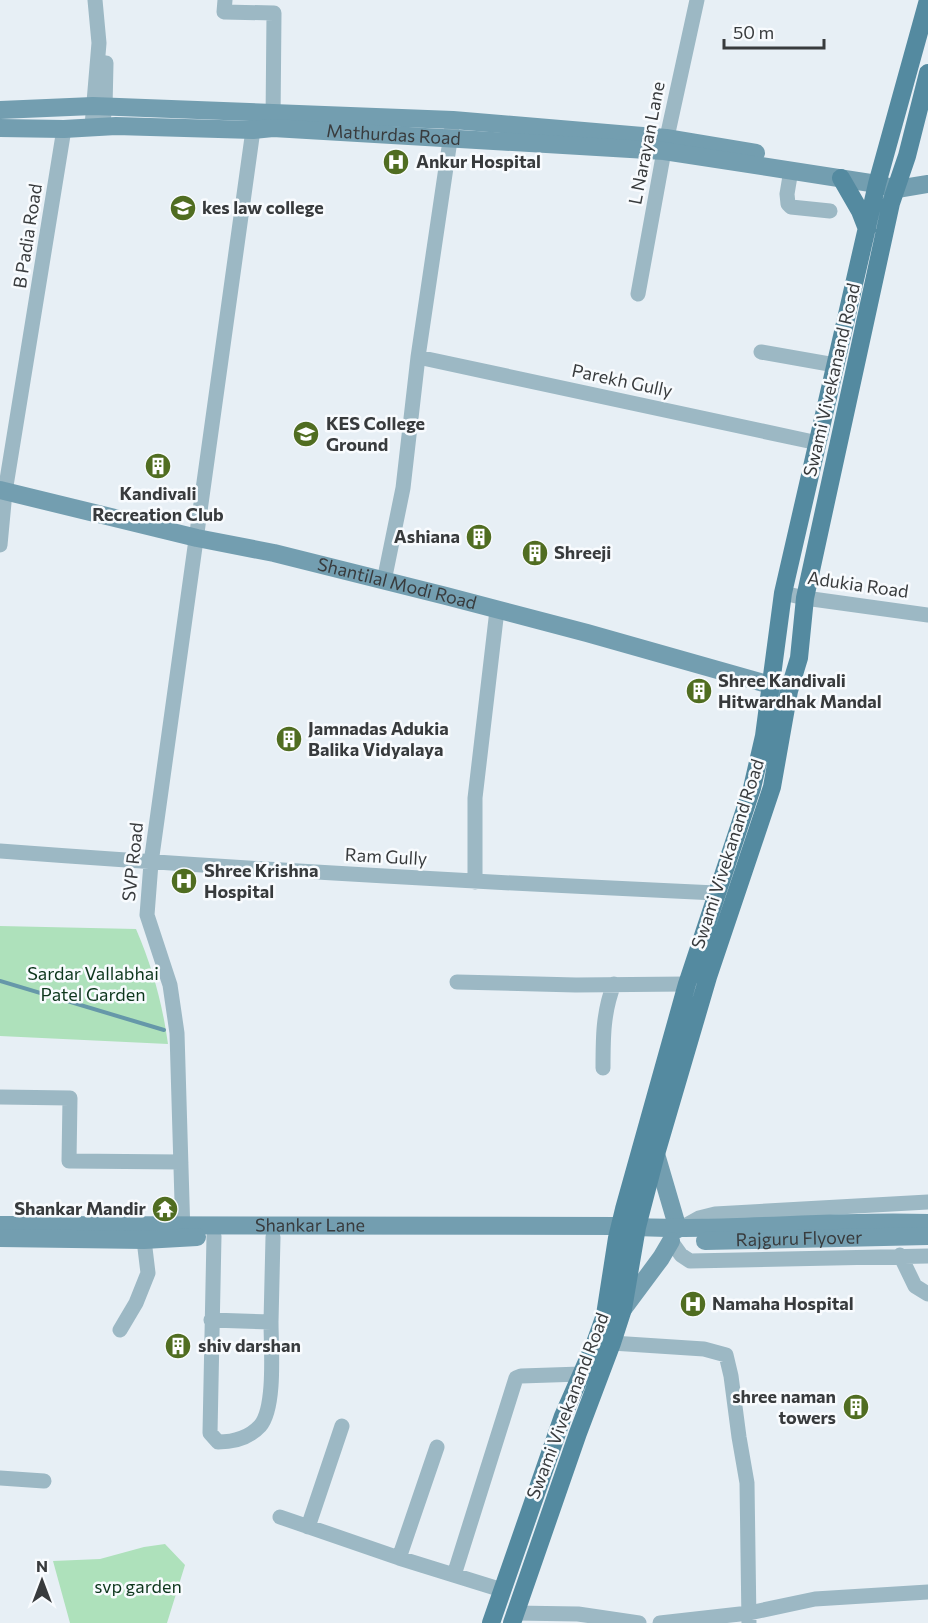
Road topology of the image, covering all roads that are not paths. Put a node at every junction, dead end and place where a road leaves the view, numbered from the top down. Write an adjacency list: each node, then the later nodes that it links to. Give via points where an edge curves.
1 (95, 0): 7 (street)
2 (104, 0): 7 (street, via 107,39)
3 (225, 0): 9 (street, via 224,12 274,13)
4 (697, 0): 16 (street, L Narayan Lane)
5 (928, 0): 19 (main road, Swami Vivekanand Road)
6 (928, 73): 20 (main road, Swami Vivekanand Road)
7 (99, 107): 8 (street); 9 (street); 11 (street)
8 (0, 110)
9 (273, 120): 10 (street); 14 (street, Mathurdas Road); 15 (street, Mathurdas Road)
10 (453, 120): 15 (street); 16 (street)
11 (97, 126): 13 (street, Mathurdas Road); 14 (street, Mathurdas Road)
12 (0, 128): 13 (street, Mathurdas Road)
13 (64, 129): 29 (street, B Padia Road)
14 (254, 130): 30 (street, SVP Road)
15 (451, 138): 16 (street, Mathurdas Road); 26 (street)
16 (665, 145): 17 (street, Mathurdas Road); 19 (street); 24 (street, L Narayan Lane)
17 (791, 170): 18 (street, Mathurdas Road); 22 (street, via 788,204)
18 (841, 178): 19 (street, Mathurdas Road); 23 (main road)
19 (878, 178): 20 (street, Mathurdas Road); 23 (main road, Swami Vivekanand Road)
20 (898, 182): 21 (street, Mathurdas Road); 34 (main road, Swami Vivekanand Road)
21 (923, 184)
22 (830, 211)
23 (867, 229): 27 (main road, Swami Vivekanand Road)
24 (638, 294)
25 (761, 352): 27 (street)
26 (418, 357): 28 (street, Parekh Gully); 32 (street, via 403,488)
27 (835, 365): 28 (main road, Swami Vivekanand Road)
28 (818, 443): 33 (main road, Swami Vivekanand Road)
29 (3, 491): 30 (street, Shantilal Modi Road); 31 (street, B Padia Road)
30 (197, 538): 32 (street, Shantilal Modi Road); 40 (street, SVP Road)
31 (0, 545)
32 (384, 581): 35 (street, Shantilal Modi Road)
33 (783, 593): 34 (street, Adukia Road); 37 (main road, Swami Vivekanand Road)
34 (805, 598): 36 (street, Adukia Road); 38 (main road, Swami Vivekanand Road, via 799,658)
35 (497, 610): 37 (street, Shantilal Modi Road); 41 (street, via 475,798)
36 (928, 615)
37 (771, 685): 38 (street, Shantilal Modi Road); 42 (main road, Swami Vivekanand Road, via 752,788)
38 (789, 691): 48 (main road, Swami Vivekanand Road, via 772,787 708,977)
39 (0, 851): 40 (street, Ram Gully)
40 (151, 862): 41 (street, Ram Gully); 49 (street, SVP Road, via 147,915 170,985 177,1033)
41 (475, 882): 42 (street, Ram Gully)
42 (716, 893): 45 (main road, Swami Vivekanand Road)
43 (458, 982): 44 (street)
44 (614, 984): 45 (street); 46 (street, via 603,1028)
45 (687, 984): 54 (main road, Swami Vivekanand Road)
46 (603, 1068)
47 (0, 1097): 49 (street, via 70,1098 69,1161)
48 (656, 1154): 54 (main road, Swami Vivekanand Road); 55 (street)
49 (181, 1162): 53 (street, SVP Road)
50 (928, 1202): 55 (street, via 715,1214 699,1218)
51 (928, 1223): 56 (street, Rajguru Flyover, via 813,1223)
52 (0, 1225): 53 (street, Shankar Lane)
53 (183, 1231): 54 (street, Shankar Lane); 57 (street, Shankar Lane); 61 (street, Shankar Lane)
54 (627, 1232): 55 (street, Rajguru Flyover); 59 (street, Shankar Lane); 65 (main road, Swami Vivekanand Road); 70 (main road, Swami Vivekanand Road, via 605,1314)
55 (675, 1235): 56 (street, Rajguru Flyover); 62 (street, via 681,1255 690,1261); 65 (street)
56 (707, 1235): 58 (street, Rajguru Flyover)
57 (214, 1236): 59 (street, Shankar Lane); 66 (street)
58 (928, 1236)
59 (273, 1237): 67 (street)
60 (0, 1238): 61 (street, Shankar Lane)
61 (144, 1240): 68 (street, via 148,1273)
62 (900, 1255): 63 (street); 64 (street, via 915,1286)
63 (928, 1256)
64 (928, 1294)
65 (622, 1309): 69 (main road, Swami Vivekanand Road)
66 (211, 1320): 67 (street); 67 (street, via 210,1433 218,1442 238,1440 260,1426 267,1413 272,1379)
67 (271, 1322)
68 (120, 1330)
69 (612, 1344): 81 (main road, Swami Vivekanand Road); 82 (street, via 705,1348 726,1355 747,1484)
70 (581, 1374): 78 (street, via 516,1378); 79 (main road, Swami Vivekanand Road)
71 (342, 1426): 76 (street)
72 (437, 1446): 77 (street)
73 (0, 1478): 74 (street)
74 (44, 1481)
75 (280, 1517): 76 (street)
76 (308, 1527): 77 (street)
77 (399, 1558): 78 (street)
78 (454, 1575): 79 (street)
79 (502, 1590): 83 (main road, Swami Vivekanand Road)
80 (928, 1592): 82 (street, via 815,1599)
81 (513, 1618): 84 (street, via 578,1614)
82 (749, 1618): 85 (street)
83 (491, 1623)
84 (639, 1623)
85 (660, 1623)

